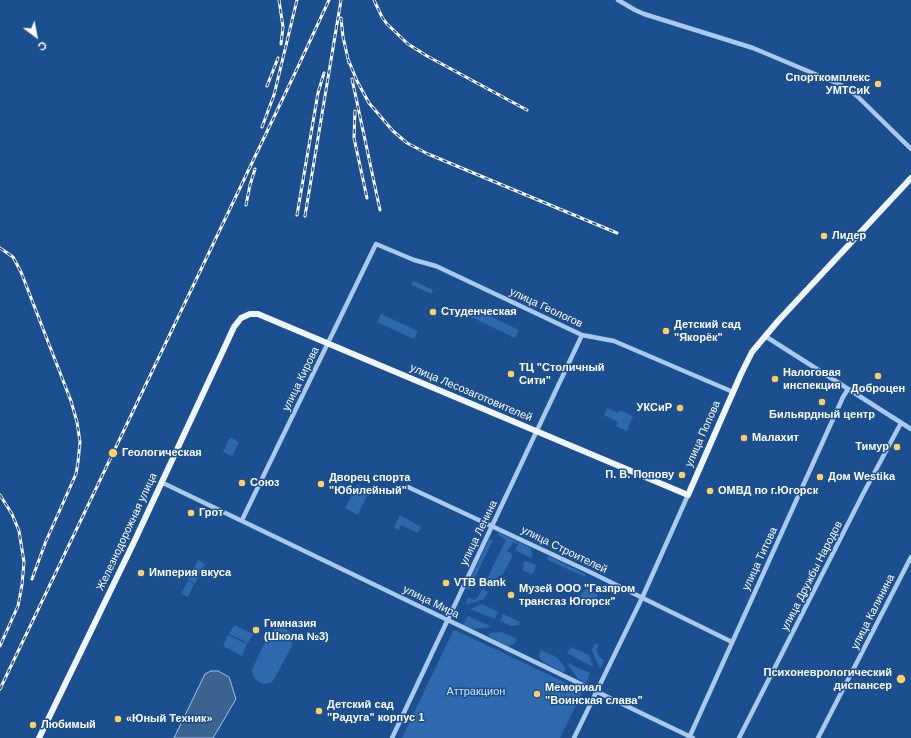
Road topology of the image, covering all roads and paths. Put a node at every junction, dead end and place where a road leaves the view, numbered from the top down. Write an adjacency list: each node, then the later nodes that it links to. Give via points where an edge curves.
1 (618, 0): 2 (street, via 644,14 753,48 841,85 857,96)
2 (911, 149)
3 (911, 178): 7 (main road, улица Попова)
4 (376, 244): 6 (street, улица Геологов, via 436,266); 8 (street, улица Кирова)
5 (246, 315): 8 (main road, улица Лесозаготовителей, via 258,314); 14 (main road, Железнодорожная улица, via 234,327)
6 (582, 335): 10 (street, улица Геологов, via 614,341); 13 (street, улица Ленина)
7 (765, 336): 9 (street); 10 (main road, улица Попова, via 748,358)
8 (328, 344): 13 (main road, улица Лесозаготовителей); 17 (street, улица Кирова)
9 (848, 389): 11 (street); 22 (street, улица Титова)
10 (733, 392): 16 (main road, улица Попова)
11 (901, 423): 12 (street); 28 (street, улица Дружбы Народов)
12 (911, 429)
13 (538, 432): 16 (main road, улица Лесозаготовителей); 18 (street, улица Ленина)
14 (161, 482): 17 (street, улица Мира); 25 (main road, Железнодорожная улица)
15 (408, 487): 18 (street, улица Строителей)
16 (688, 495): 20 (street, улица Попова)
17 (242, 520): 21 (street, улица Мира)
18 (493, 526): 20 (street, улица Строителей); 21 (street, улица Ленина)
19 (911, 557): 29 (street, улица Калинина)
20 (642, 598): 22 (street, улица Строителей); 23 (street, улица Попова)
21 (448, 620): 23 (street, улица Мира); 26 (street, улица Ленина)
22 (732, 642): 24 (street, улица Титова)
23 (597, 691): 24 (street, улица Мира); 27 (street, улица Попова)
24 (690, 737)
25 (39, 738)
26 (392, 738)
27 (574, 738)
28 (740, 738)
29 (818, 738)

